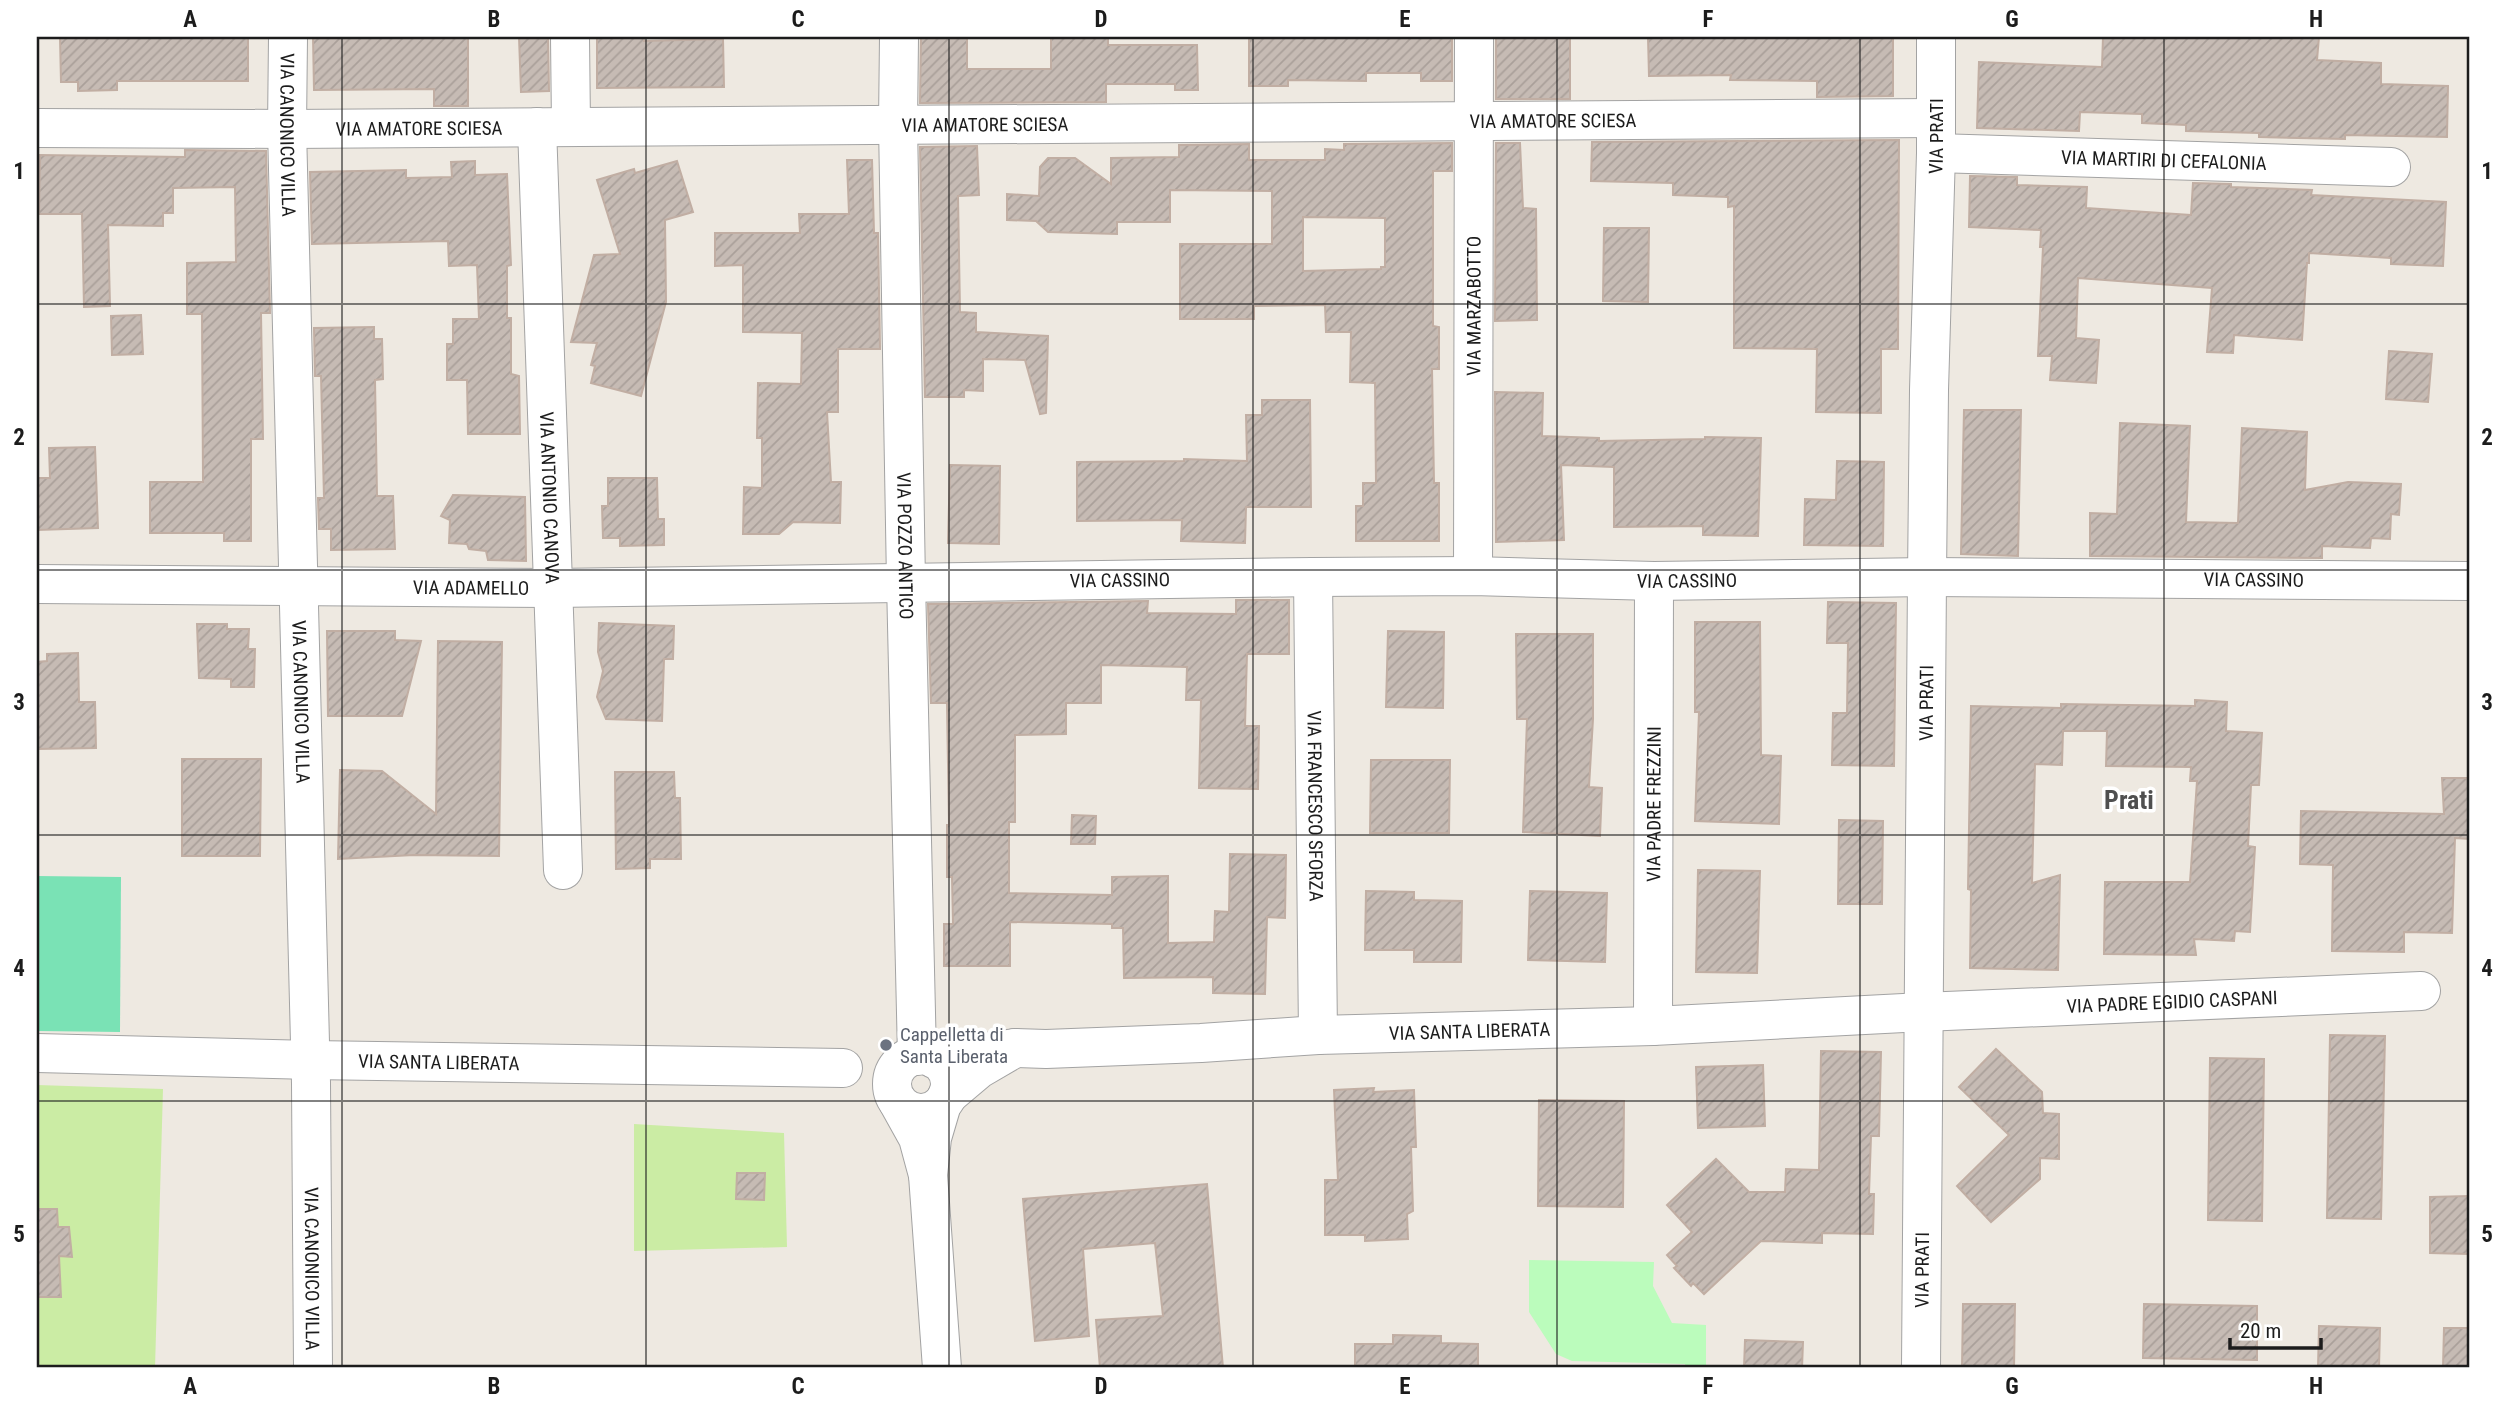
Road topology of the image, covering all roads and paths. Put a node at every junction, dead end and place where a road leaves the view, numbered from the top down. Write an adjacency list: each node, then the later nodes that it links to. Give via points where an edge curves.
1 (288, 37): 10 (street, VIA CANONICO VILLA)
2 (570, 37): 8 (street, VIA ANTONIO CANOVA)
3 (899, 37): 7 (street, VIA POZZO ANTICO)
4 (1474, 37): 6 (street, VIA MARZABOTTO)
5 (1936, 37): 11 (street, VIA PRATI)
6 (1475, 119): 7 (street, VIA AMATORE SCIESA); 11 (street, VIA AMATORE SCIESA); 14 (street, VIA MARZABOTTO)
7 (898, 124): 8 (street, VIA AMATORE SCIESA); 17 (street, VIA POZZO ANTICO)
8 (554, 127): 10 (street, VIA AMATORE SCIESA); 21 (street, VIA ANTONIO CANOVA)
9 (37, 128): 10 (street, VIA AMATORE SCIESA)
10 (287, 129): 20 (street, VIA CANONICO VILLA)
11 (1936, 135): 12 (street, VIA MARTIRI DI CEFALONIA); 15 (street, VIA PRATI)
12 (2391, 167)
13 (1313, 576): 14 (street, VIA CASSINO); 17 (street, VIA CASSINO); 26 (street, VIA FRANCESCO SFORZA)
14 (1473, 576): 16 (street, VIA CASSINO)
15 (1927, 577): 16 (street, VIA CASSINO); 18 (street, VIA CASSINO); 24 (street, VIA PRATI)
16 (1654, 581): 25 (street, VIA PADRE FREZZINI)
17 (906, 582): 21 (street, VIA ADAMELLO); 30 (street, VIA POZZO ANTICO)
18 (2469, 582)
19 (37, 584): 20 (street, VIA ADAMELLO)
20 (299, 585): 21 (street, VIA ADAMELLO); 29 (street, VIA CANONICO VILLA)
21 (554, 588): 22 (street, VIA ANTONIO CANOVA)
22 (563, 870)
23 (2421, 991): 24 (street, VIA PADRE EGIDIO CASPANI)
24 (1923, 1012): 25 (street, VIA SANTA LIBERATA); 35 (street, VIA PRATI)
25 (1653, 1026): 26 (street, VIA SANTA LIBERATA)
26 (1318, 1035): 27 (street, VIA SANTA LIBERATA)
27 (1015, 1048): 30 (street, VIA SANTA LIBERATA); 31 (street, via 979,1069)
28 (37, 1053): 29 (street, VIA SANTA LIBERATA)
29 (311, 1060): 30 (street, VIA SANTA LIBERATA, via 843,1068); 33 (street, VIA CANONICO VILLA)
30 (910, 1075): 31 (street, via 945,1068 949,1077); 32 (street)
31 (944, 1100): 32 (street, via 932,1138)
32 (928, 1175): 34 (street)
33 (313, 1368)
34 (942, 1368)
35 (1922, 1368)

